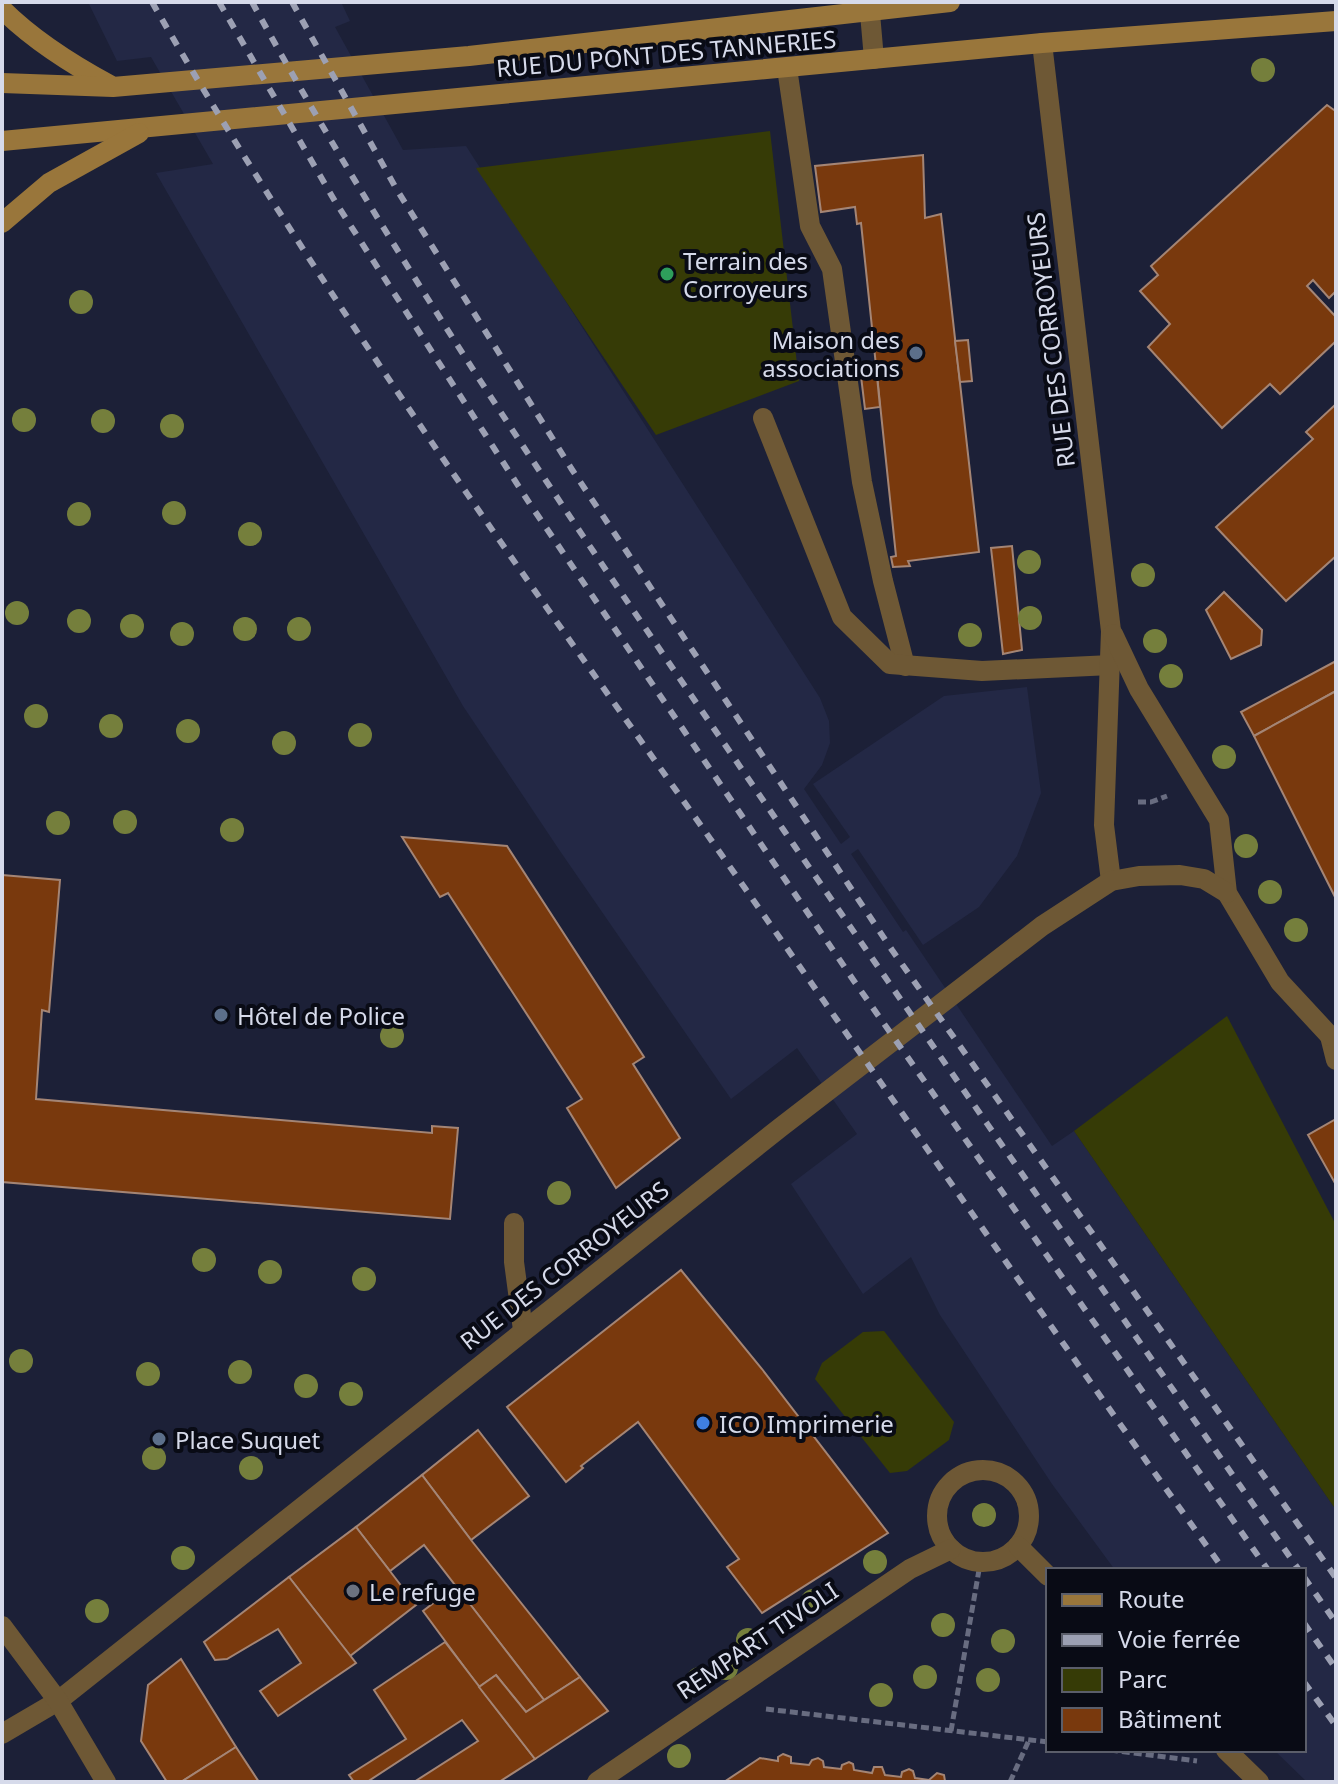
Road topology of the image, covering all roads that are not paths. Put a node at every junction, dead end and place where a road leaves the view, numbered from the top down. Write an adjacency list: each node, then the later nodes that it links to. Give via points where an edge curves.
1 (950, 2): 2 (main road, RUE DU PONT DES TANNERIES)
2 (869, 6): 6 (street); 9 (main road, RUE DU PONT DES TANNERIES, via 469,56)
3 (2, 9): 9 (main road, via 34,37)
4 (1336, 21): 5 (main road, RUE DU PONT DES TANNERIES)
5 (1042, 43): 6 (main road, RUE DU PONT DES TANNERIES); 14 (street, RUE DES CORROYEURS)
6 (874, 59): 7 (main road, RUE DU PONT DES TANNERIES)
7 (787, 68): 10 (main road, RUE DU PONT DES TANNERIES); 16 (street, via 810,226 832,269 862,482)
8 (2, 83): 9 (main road, RUE DU PONT DES TANNERIES)
9 (113, 87)
10 (146, 129): 11 (main road, RUE DU PONT DES TANNERIES); 12 (main road, via 49,183)
11 (2, 141)
12 (2, 223)
13 (763, 418): 16 (street, via 842,617 890,664)
14 (1111, 631): 15 (street, RUE DES CORROYEURS); 18 (street, RUE DES CORROYEURS, via 1139,689 1219,820)
15 (1111, 665): 16 (street, via 982,671); 17 (street, RUE DES CORROYEURS, via 1104,825)
16 (905, 666)
17 (1111, 881): 18 (street, RUE DES CORROYEURS, via 1180,875 1204,879); 22 (street, RUE DES CORROYEURS, via 1029,935)
18 (1227, 893): 19 (street, RUE DES CORROYEURS, via 1280,982)
19 (1334, 1039): 20 (street)
20 (1336, 1060)
21 (514, 1223): 22 (street)
22 (523, 1330): 27 (street, RUE DES CORROYEURS)
23 (1018, 1546): 24 (street, via 1002,1558 980,1562); 24 (street, via 1029,1525 1025,1496 1014,1481 984,1469 952,1481 940,1497 937,1519); 25 (street)
24 (951, 1549): 31 (street, REMPART TIVOLI, via 910,1569)
25 (1046, 1574)
26 (2, 1626): 27 (street)
27 (58, 1701): 28 (street, RUE DES CORROYEURS); 30 (street)
28 (2, 1734)
29 (1228, 1752): 32 (street)
30 (106, 1782)
31 (597, 1782)
32 (1259, 1782)

